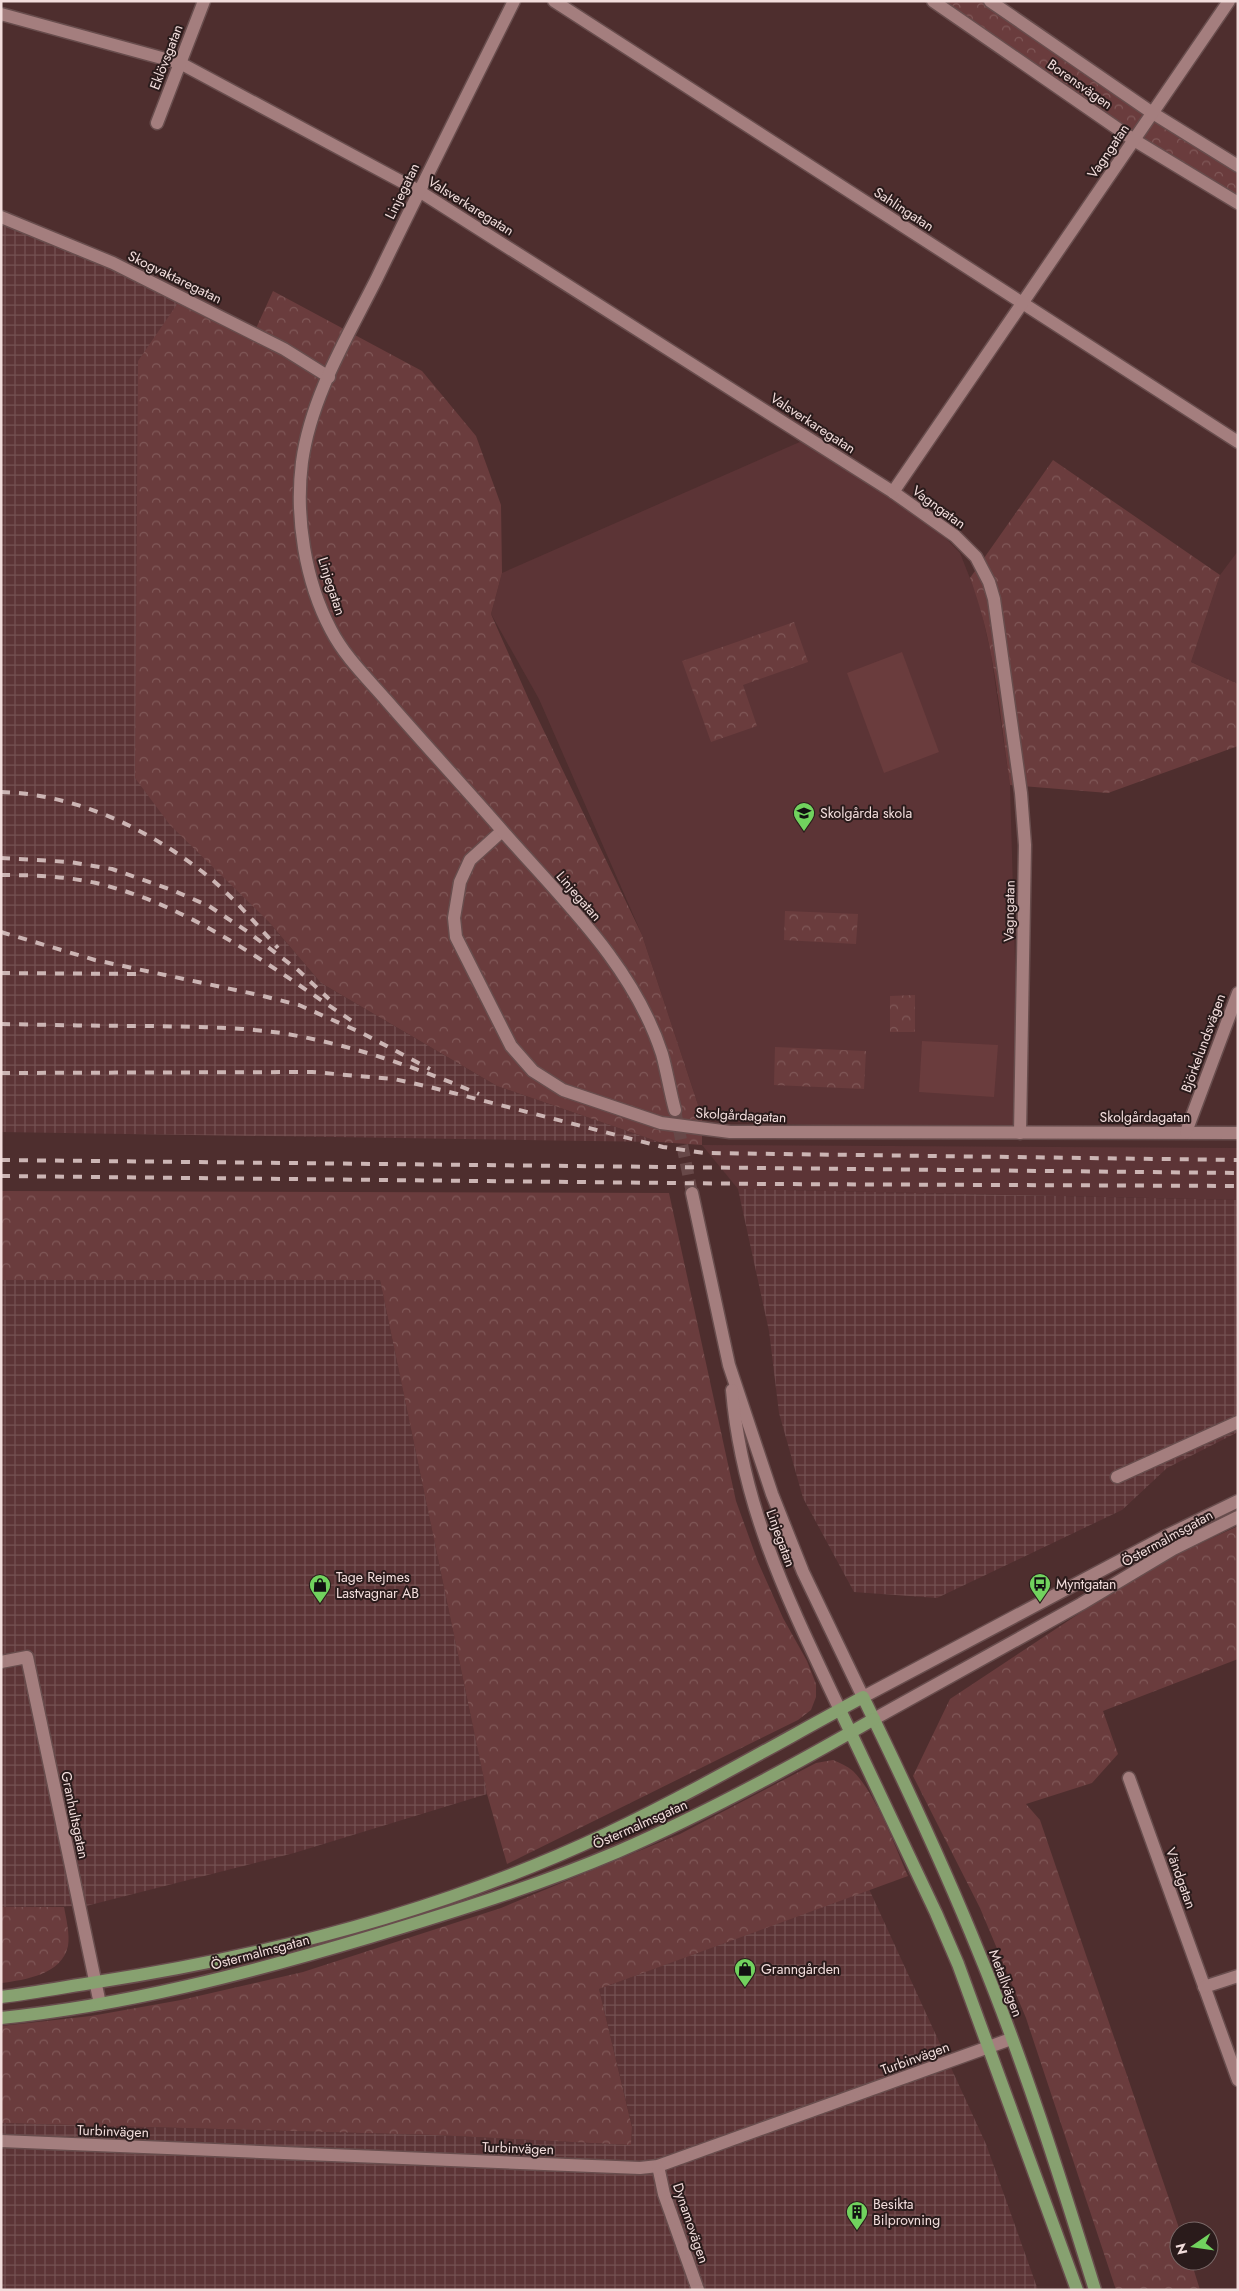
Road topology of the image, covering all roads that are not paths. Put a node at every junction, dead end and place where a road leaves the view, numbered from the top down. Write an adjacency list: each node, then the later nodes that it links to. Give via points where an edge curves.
1 (204, 1): 8 (street, Eklövsgatan)
2 (514, 1): 13 (street, Linjegatan)
3 (554, 1): 16 (street, Sahlingatan)
4 (933, 1): 11 (street, Borensvägen)
5 (990, 1): 9 (street, Borensvägen)
6 (1229, 1): 9 (street, Vagngatan)
7 (1, 14): 8 (street, Valsverkaregatan)
8 (180, 63): 10 (street, Eklövsgatan); 13 (street, Valsverkaregatan)
9 (1151, 112): 11 (street, Vagngatan); 12 (street, Borensvägen)
10 (157, 123)
11 (1134, 140): 14 (street, Borensvägen); 16 (street, Vagngatan)
12 (1238, 166)
13 (419, 191): 17 (street, Linjegatan); 19 (street, Valsverkaregatan)
14 (1238, 204)
15 (1, 217): 17 (street, Skogvaktaregatan, via 122,267 284,349)
16 (1023, 304): 18 (street, Sahlingatan); 19 (street, Vagngatan)
17 (329, 377): 20 (street, Linjegatan, via 308,432 300,481 302,530 320,604 334,636 349,657)
18 (1238, 442)
19 (893, 492): 24 (street, Vagngatan, via 968,547 989,582 997,616 1025,845)
20 (502, 831): 22 (street, Linjegatan, via 622,971 662,1054); 24 (street, Skolgårdagatan, via 470,860 465,871 456,901 456,937 511,1046 533,1071 549,1082 661,1123 730,1132)
21 (1238, 993): 23 (street, Björkelundsvägen)
22 (675, 1110)
23 (1186, 1132): 24 (street, Skolgårdagatan); 25 (street, Skolgårdagatan)
24 (1020, 1133)
25 (1238, 1133)
26 (692, 1193): 27 (street, Linjegatan)
27 (729, 1365): 33 (street, Linjegatan, via 784,1528); 34 (street, Linjegatan, via 735,1426 750,1495 778,1575)
28 (1238, 1422): 29 (street)
29 (1117, 1477)
30 (1238, 1501): 33 (street, Östermalmsgatan)
31 (1238, 1517): 35 (street, Östermalmsgatan, via 1173,1549)
32 (1, 1662): 39 (street, Granhultsgatan, via 27,1657)
33 (863, 1697): 34 (main road, Östermalmsgatan); 35 (main road, Metallvägen)
34 (840, 1710): 36 (main road); 39 (main road, Östermalmsgatan, via 653,1811 492,1883 324,1937 236,1958)
35 (874, 1719): 36 (main road, Östermalmsgatan); 44 (main road, Metallvägen, via 958,1903)
36 (851, 1732): 42 (main road, Östermalmsgatan, via 664,1831 550,1878 406,1926 239,1975); 45 (main road, via 936,1913)
37 (1129, 1778): 40 (street, Vändgatan)
38 (1238, 1976): 40 (street)
39 (96, 1982): 41 (main road, Östermalmsgatan); 42 (street, Granhultsgatan)
40 (1204, 1987): 46 (street, Vändgatan)
41 (1, 1997)
42 (100, 2004): 43 (main road, Östermalmsgatan)
43 (1, 2018)
44 (1011, 2039): 45 (street, Turbinvägen); 51 (main road, Metallvägen)
45 (989, 2047): 48 (street, Turbinvägen); 50 (main road)
46 (1238, 2080)
47 (1, 2141): 48 (street, Turbinvägen, via 622,2168)
48 (658, 2166): 49 (street, Dynamovägen, via 664,2194)
49 (698, 2290)
50 (1077, 2290)
51 (1095, 2290)

